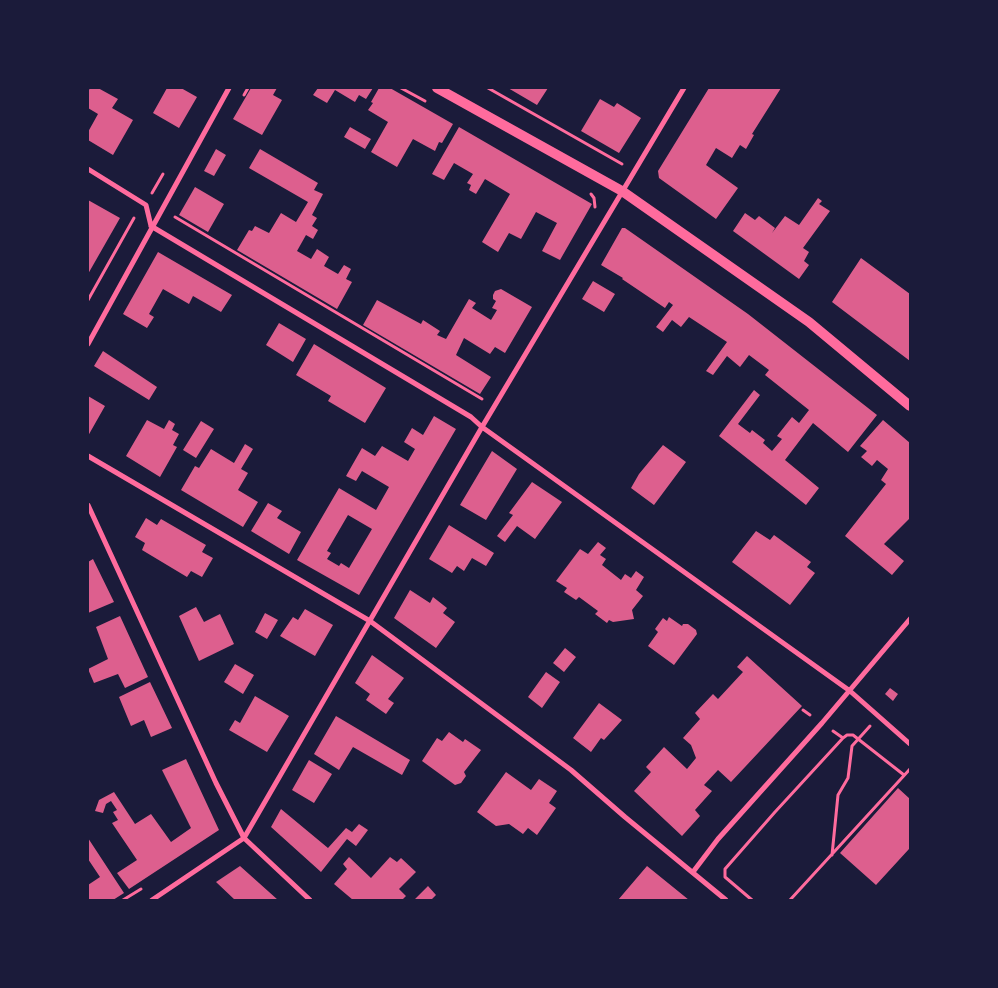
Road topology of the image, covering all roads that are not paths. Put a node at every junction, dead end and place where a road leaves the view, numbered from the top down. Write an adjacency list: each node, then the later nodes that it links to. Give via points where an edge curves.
1 (230, 88): 6 (street)
2 (437, 88): 5 (main road)
3 (684, 88): 5 (street)
4 (88, 169): 6 (street, via 146,205)
5 (622, 191): 8 (main road, via 810,322); 9 (street)
6 (151, 226): 7 (street); 9 (street, via 472,417)
7 (88, 344)
8 (910, 406)
9 (482, 427): 12 (street); 14 (street)
10 (88, 456): 12 (street)
11 (88, 505): 16 (street)
12 (370, 620): 16 (street); 17 (street, via 571,770)
13 (910, 620): 14 (street)
14 (850, 691): 15 (street); 17 (street, via 718,839)
15 (910, 744)
16 (244, 838): 18 (street); 19 (street)
17 (693, 872): 20 (street)
18 (152, 900)
19 (310, 900)
20 (726, 900)

